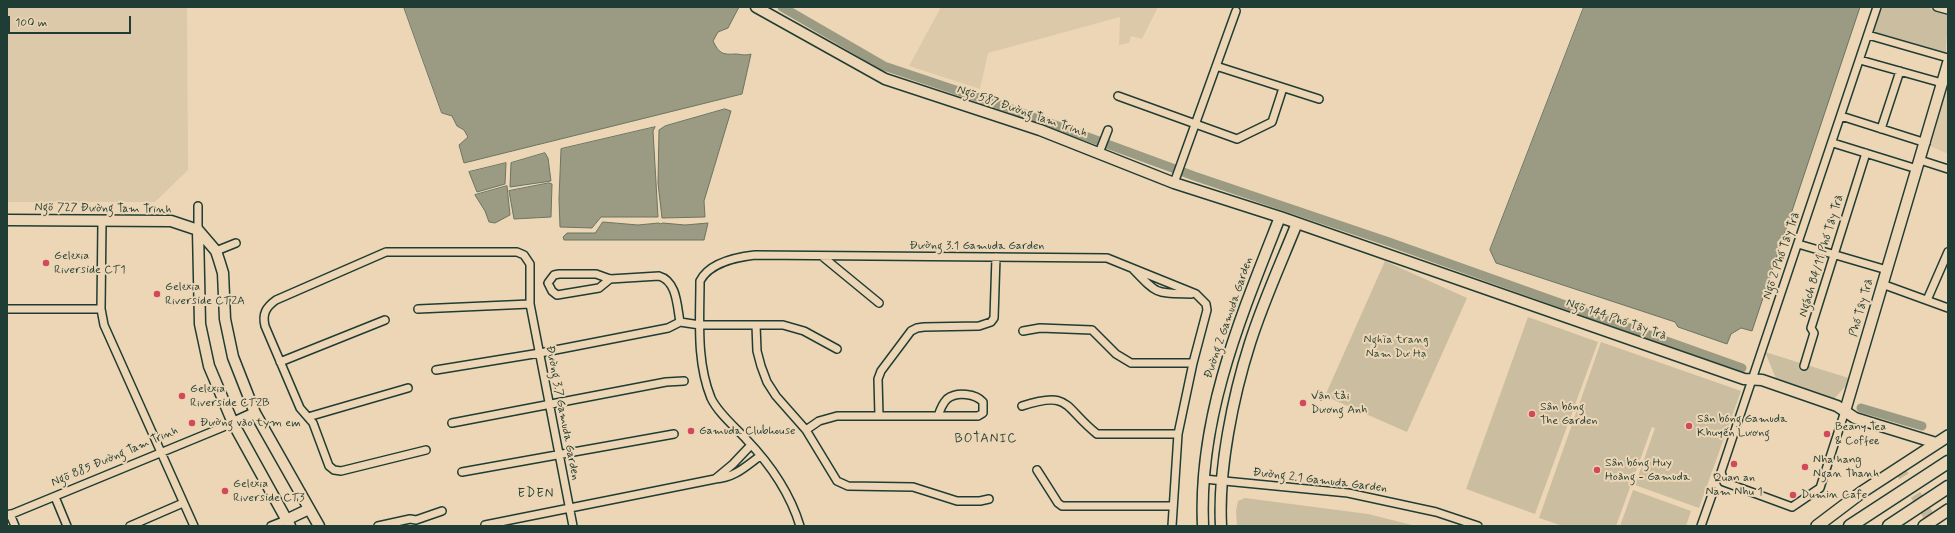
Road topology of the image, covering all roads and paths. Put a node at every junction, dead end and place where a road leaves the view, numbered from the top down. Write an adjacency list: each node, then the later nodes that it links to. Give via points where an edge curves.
1 (756, 7): 22 (street, Ngõ 587 Đường Tam Trinh, via 885,79)
2 (1877, 7): 6 (street, Ngõ 2 Phố Tây Trà)
3 (1937, 7): 4 (street)
4 (1948, 10)
5 (1236, 11): 10 (street)
6 (1868, 36): 7 (street); 8 (street, Ngõ 2 Phố Tây Trà)
7 (1948, 58)
8 (1860, 60): 11 (street); 16 (street, Ngõ 2 Phố Tây Trà)
9 (1948, 63): 12 (street, Phố Tây Trà)
10 (1216, 66): 13 (street); 17 (street)
11 (1900, 71): 12 (street); 18 (street)
12 (1945, 78): 21 (street, Phố Tây Trà)
13 (1284, 88): 15 (street); 17 (street, via 1272,122 1237,139)
14 (1118, 96): 17 (street)
15 (1318, 99)
16 (1841, 116): 18 (street); 20 (street, Ngõ 2 Phố Tây Trà)
17 (1196, 124): 26 (street)
18 (1881, 129): 21 (street)
19 (1107, 133): 22 (street)
20 (1833, 143): 23 (street); 35 (street, Ngõ 2 Phố Tây Trà)
21 (1926, 143): 24 (street, Phố Tây Trà)
22 (1100, 150): 26 (street, Ngõ 587 Đường Tam Trinh)
23 (1866, 153): 24 (street); 38 (street, Ngách 84/11 Phố Tây Trà)
24 (1918, 165): 25 (street); 42 (street, Phố Tây Trà)
25 (1948, 168)
26 (1175, 179): 29 (street, Ngõ 587 Đường Tam Trinh)
27 (198, 206): 31 (street)
28 (7, 220): 30 (street, Ngõ 727 Đường Tam Trinh)
29 (1288, 220): 32 (street, Đường 2 Gamuda Garden); 33 (street); 64 (street, Ngõ 144 Phố Tây Trà)
30 (102, 221): 31 (street, Ngõ 727 Đường Tam Trinh, via 171,221); 51 (street)
31 (198, 230): 36 (street); 74 (street, via 202,331 209,366)
32 (1273, 235): 33 (street); 90 (street, Đường 2 Gamuda Garden, via 1242,312 1218,390)
33 (1290, 241): 91 (street, via 1250,342 1237,388)
34 (236, 243): 36 (street)
35 (1798, 244): 38 (street); 64 (street, Ngõ 2 Phố Tây Trà)
36 (216, 251): 70 (street, via 223,273 225,320 233,357)
37 (1948, 252): 46 (street)
38 (1834, 254): 42 (street); 62 (street, Ngách 84/11 Phố Tây Trà, via 1811,328 1814,333)
39 (823, 257): 40 (street, Đường 3.1 Gamuda Garden); 47 (street); 55 (street, Đường 3.1 Gamuda Garden, via 740,257 711,269 700,281)
40 (996, 257): 41 (street, Đường 3.1 Gamuda Garden, via 1097,257); 71 (street, via 994,318 979,326 924,327 911,331 881,370 878,379)
41 (1130, 266): 45 (street, Đường 3.1 Gamuda Garden); 45 (street, Đường 3.1 Gamuda Garden, via 1152,289 1159,292)
42 (1887, 270): 44 (street, Phố Tây Trà)
43 (610, 278): 43 (street, via 596,274 559,274 554,275 548,283 557,295 599,288); 54 (street, via 666,278 674,291)
44 (1882, 284): 46 (street); 69 (street, Phố Tây Trà)
45 (1196, 294): 61 (street, via 1206,304 1207,310)
46 (1927, 300): 49 (street)
47 (879, 303)
48 (530, 304): 52 (street); 59 (street, Đường 3.7 Gamuda Garden); 60 (street, Đường 3.7 Gamuda Garden, via 530,264 528,259 517,252 386,252 269,304 263,319)
49 (1948, 308)
50 (7, 309): 51 (street)
51 (101, 309): 83 (street, via 104,325)
52 (418, 309)
53 (385, 320): 60 (street)
54 (680, 322): 55 (street); 59 (street, via 668,328)
55 (700, 325): 56 (street); 81 (street, Đường 3.1 Gamuda Garden, via 700,355 712,399)
56 (756, 325): 58 (street, via 793,327); 76 (street, via 757,350 767,382)
57 (1023, 331): 61 (street, via 1040,328 1092,330 1116,354 1131,362)
58 (837, 349)
59 (540, 353): 63 (street); 67 (street, Đường 3.7 Gamuda Garden)
60 (280, 362): 73 (street, Đường 3.7 Gamuda Garden, via 300,408)
61 (1193, 363): 78 (street)
62 (1804, 366)
63 (436, 370)
64 (1752, 380): 69 (street, Ngõ 144 Phố Tây Trà, via 1769,383); 94 (street, Ngõ 2 Phố Tây Trà, via 1721,472 1724,482)
65 (684, 381): 67 (street, via 666,382)
66 (408, 388): 73 (street)
67 (550, 404): 75 (street); 84 (street, Đường 3.7 Gamuda Garden)
68 (1022, 406): 78 (street, via 1042,400 1057,400 1065,403 1097,434)
69 (1845, 411): 80 (street, Ngõ 144 Phố Tây Trà, via 1855,418); 94 (street, Phố Tây Trà, via 1820,488 1792,507)
70 (255, 413): 74 (street); 100 (street)
71 (879, 416): 72 (street); 76 (street, via 836,416 819,421)
72 (938, 416): 72 (street, via 978,416 984,413 983,402 973,395 952,396 946,400)
73 (308, 417): 82 (street, Đường 3.7 Gamuda Garden, via 315,428 329,466 334,470 341,471)
74 (233, 423): 83 (street, Ngõ 885 Đường Tam Trinh); 104 (street)
75 (452, 423)
76 (806, 430): 96 (street, via 837,481 842,484 913,487 957,501)
77 (674, 434): 84 (street)
78 (1178, 434): 98 (street)
79 (1948, 436): 80 (main road)
80 (1936, 443): 121 (main road, via 1862,492)
81 (751, 445): 85 (street, Đường 3.1 Gamuda Garden); 89 (street)
82 (426, 450)
83 (161, 452): 95 (street, Ngõ 885 Đường Tam Trinh); 97 (street)
84 (559, 455): 88 (street); 99 (street, Đường 3.7 Gamuda Garden)
85 (760, 456): 89 (street, via 738,473 727,478); 115 (street, Đường 3.1 Gamuda Garden, via 785,490)
86 (1948, 462): 122 (highway)
87 (1037, 470): 98 (street, via 1062,506)
88 (462, 472)
89 (715, 479): 99 (street)
90 (1204, 479): 91 (street, Đường 2.1 Gamuda Garden); 117 (street, Đường 2 Gamuda Garden)
91 (1222, 480): 118 (street); 119 (street, Đường 2.1 Gamuda Garden, via 1355,495 1436,512)
92 (1948, 488): 123 (highway)
93 (1713, 492): 120 (street)
94 (1752, 492)
95 (56, 497): 103 (street, Ngõ 885 Đường Tam Trinh); 108 (street)
96 (989, 499)
97 (183, 503): 109 (street); 110 (street)
98 (1172, 506): 116 (street)
99 (570, 508): 106 (street); 114 (street, Đường 3.7 Gamuda Garden)
100 (309, 509): 104 (street); 112 (street)
101 (1948, 510): 124 (main road)
102 (442, 511): 105 (street)
103 (8, 515): 107 (street)
104 (288, 523): 111 (street)
105 (413, 523): 113 (street, via 410,520)
106 (485, 525)
107 (15, 526)
108 (67, 526)
109 (130, 526)
110 (194, 526)
111 (271, 526)
112 (318, 526)
113 (378, 526)
114 (573, 526)
115 (800, 526)
116 (1172, 526)
117 (1203, 526)
118 (1221, 526)
119 (1478, 526)
120 (1701, 526)
121 (1817, 526)
122 (1850, 526)
123 (1889, 526)
124 (1924, 526)

